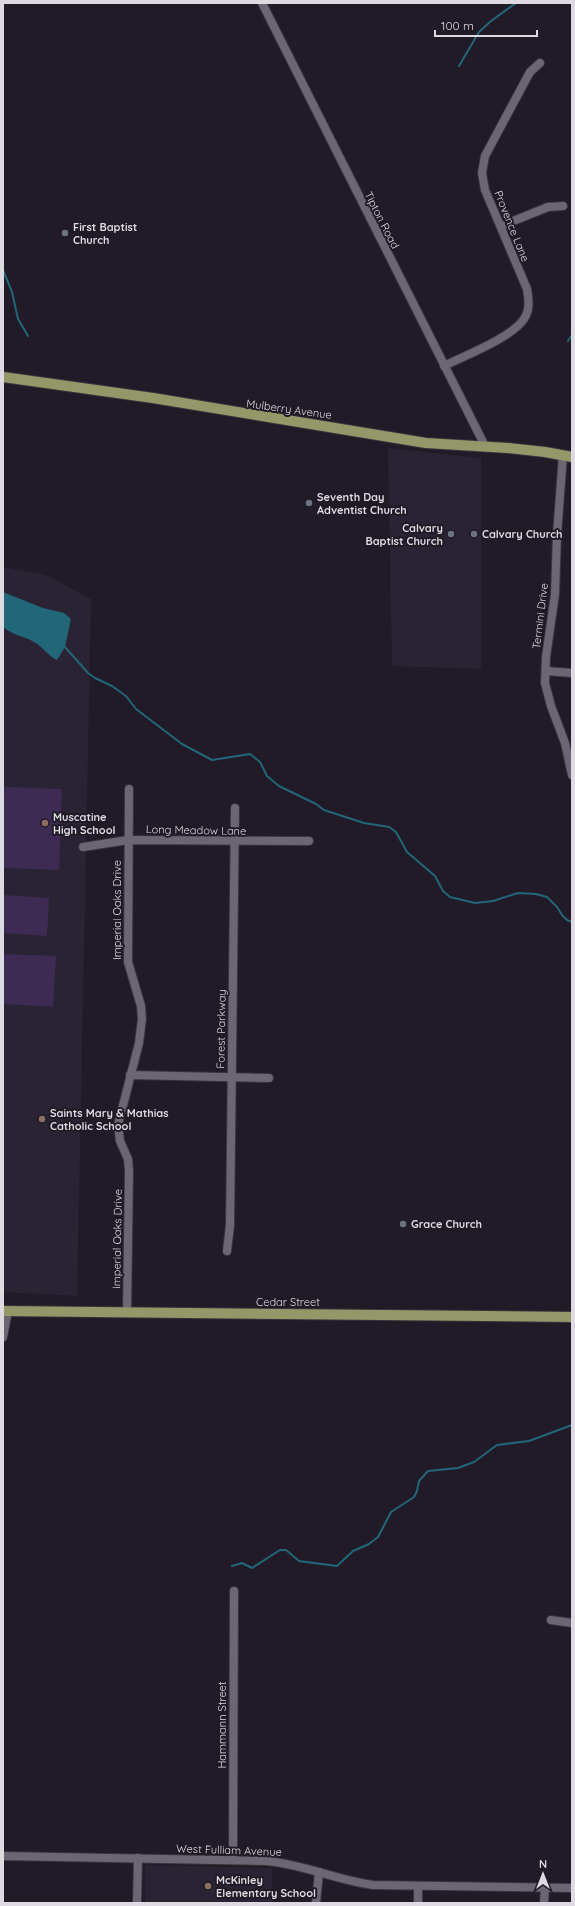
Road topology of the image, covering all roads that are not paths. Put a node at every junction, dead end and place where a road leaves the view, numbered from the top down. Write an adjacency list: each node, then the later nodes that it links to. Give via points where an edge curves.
1 (262, 3): 5 (street, Tipton Road)
2 (540, 63): 4 (street, Provence Lane, via 530,72 483,165 486,190)
3 (563, 206): 4 (street, via 548,207)
4 (500, 226): 5 (street, Provence Lane, via 527,289 527,312 519,324 504,336)
5 (444, 366): 7 (street, Tipton Road)
6 (3, 377): 7 (main road, Mulberry Avenue, via 153,398 426,443)
7 (485, 446): 8 (main road, Mulberry Avenue)
8 (568, 456): 9 (street, Termini Drive, via 557,535 555,594)
9 (546, 671): 10 (street); 11 (street, Termini Drive, via 547,692)
10 (572, 673)
11 (572, 775)
12 (129, 789): 14 (street, Imperial Oaks Drive)
13 (235, 808): 15 (street, Forest Parkway)
14 (128, 840): 15 (street, Long Meadow Lane); 17 (street, Long Meadow Lane); 18 (street, Imperial Oaks Drive, via 128,962 142,1019 139,1043)
15 (234, 841): 16 (street, Long Meadow Lane); 19 (street, Forest Parkway)
16 (309, 842)
17 (83, 847)
18 (130, 1076): 19 (street); 23 (street, Imperial Oaks Drive, via 118,1125 129,1171)
19 (232, 1077): 20 (street); 21 (street, Forest Parkway, via 230,1225)
20 (269, 1078)
21 (227, 1251)
22 (5, 1311): 23 (main road, Cedar Street); 25 (street)
23 (127, 1312): 24 (main road, Cedar Street)
24 (572, 1317)
25 (3, 1337)
26 (234, 1591): 31 (street, Hammann Street)
27 (552, 1620): 28 (street)
28 (572, 1623)
29 (3, 1856): 30 (street, West Fulliam Avenue)
30 (138, 1858): 31 (street, West Fulliam Avenue); 36 (street)
31 (233, 1860): 32 (street, West Fulliam Avenue, via 283,1862)
32 (319, 1872): 33 (street, West Fulliam Avenue, via 357,1883); 37 (street)
33 (418, 1886): 34 (street, West Fulliam Avenue); 38 (street)
34 (545, 1887): 35 (street, West Fulliam Avenue); 39 (street)
35 (572, 1888)
36 (137, 1903)
37 (316, 1903)
38 (418, 1903)
39 (544, 1903)

